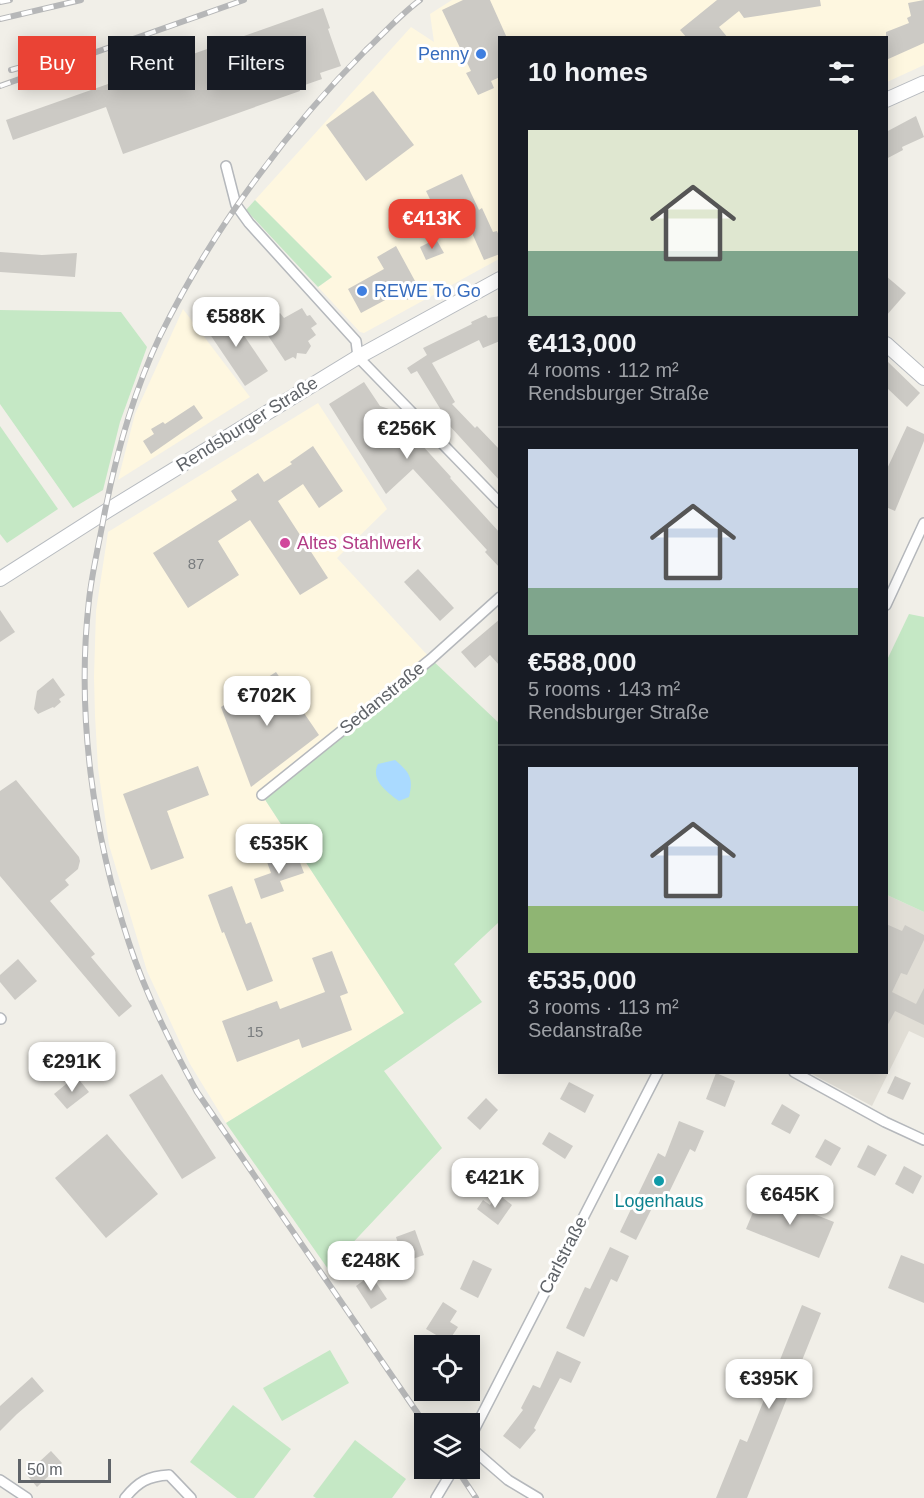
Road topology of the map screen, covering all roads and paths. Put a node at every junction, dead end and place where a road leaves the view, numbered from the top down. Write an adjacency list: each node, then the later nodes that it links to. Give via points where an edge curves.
1 (924, 83): 2 (street)
2 (888, 99)
3 (226, 166): 6 (street, via 236,205 356,341)
4 (498, 280): 6 (street, Rendsburger Straße)
5 (888, 346): 7 (street)
6 (358, 357): 8 (street); 10 (street, Rendsburger Straße)
7 (924, 378)
8 (498, 501)
9 (924, 523): 12 (street)
10 (0, 579)
11 (498, 599): 13 (street, Sedanstraße, via 431,659)
12 (888, 602)
13 (262, 795)
14 (657, 1074): 17 (street, Carlstraße)
15 (798, 1074): 16 (street)
16 (924, 1140)
17 (480, 1419)
18 (480, 1456): 25 (street, via 508,1480)
19 (447, 1479): 24 (street)
20 (0, 1480): 21 (street)
21 (27, 1498)
22 (125, 1498): 23 (street, via 153,1476 168,1475)
23 (191, 1498)
24 (436, 1498)
25 (538, 1498)

